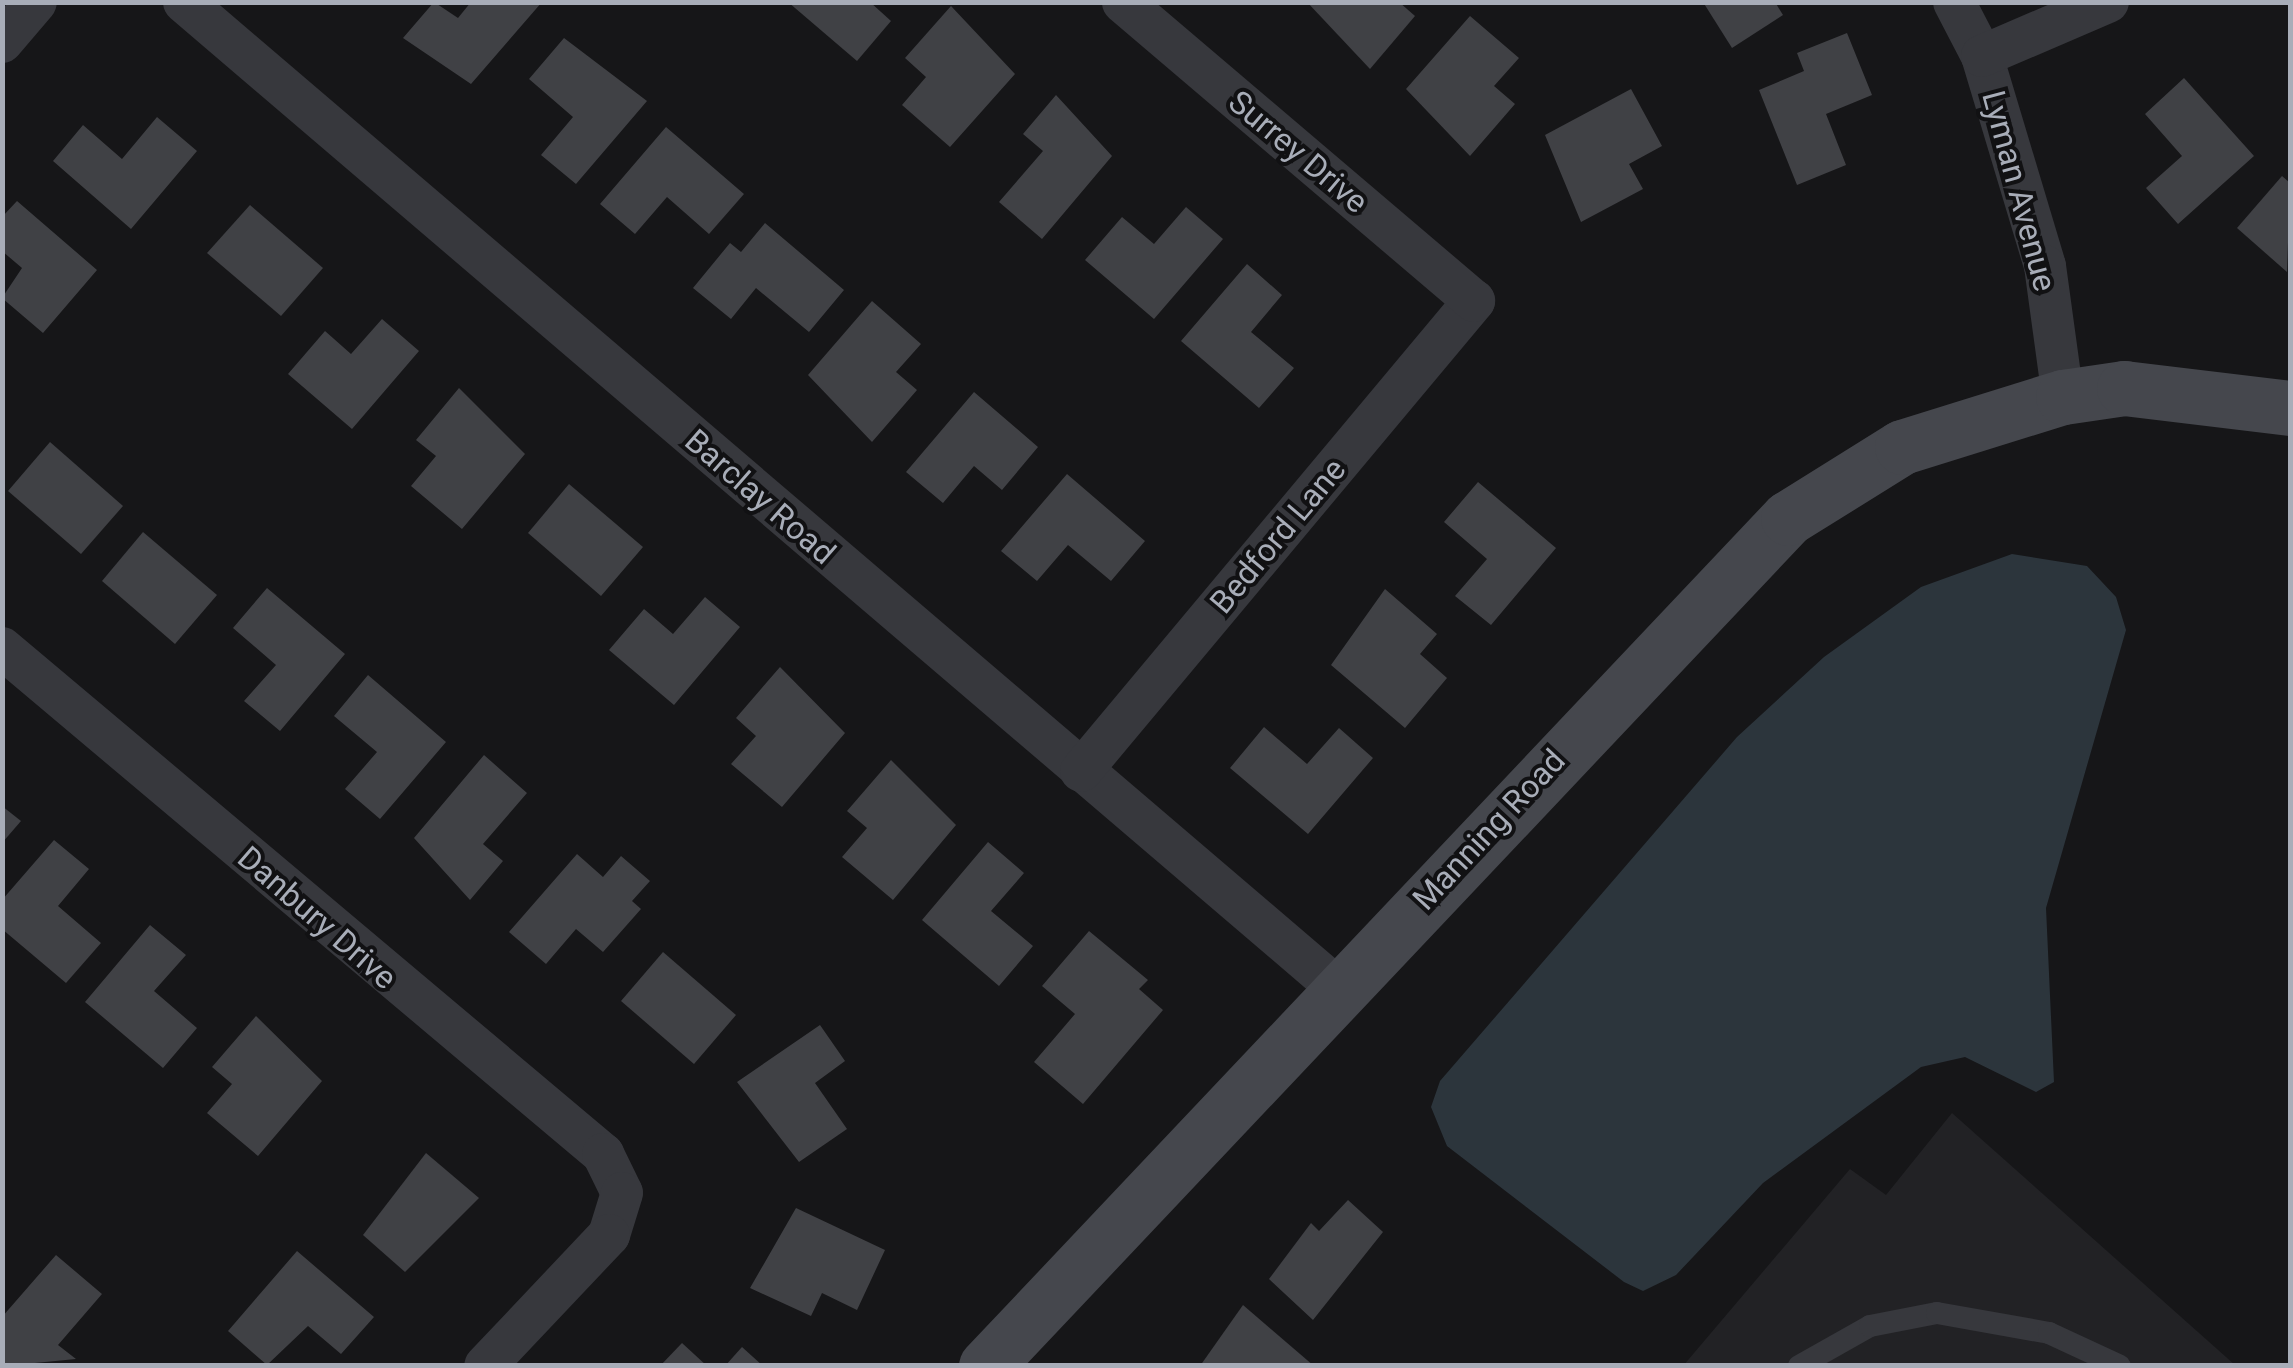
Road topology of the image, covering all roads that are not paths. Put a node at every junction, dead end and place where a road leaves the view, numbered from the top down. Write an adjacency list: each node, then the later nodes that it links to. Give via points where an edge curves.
1 (36, 2): 6 (street)
2 (184, 2): 12 (street, Barclay Road)
3 (1123, 2): 8 (street, Surrey Drive)
4 (1954, 2): 7 (street, Lyman Avenue)
5 (2108, 2): 7 (street)
6 (2, 42)
7 (1982, 56): 9 (street, Lyman Avenue, via 2045,266)
8 (1474, 301): 12 (street, Bedford Lane)
9 (2062, 397): 10 (street, via 2124,388); 13 (street, Manning Road, via 1902,447 1788,518)
10 (2290, 408)
11 (2, 648): 14 (street, Danbury Drive, via 603,1154 622,1193 608,1234)
12 (1080, 771): 13 (street, Barclay Road)
13 (1339, 989): 15 (street, Manning Road)
14 (486, 1366)
15 (986, 1366)
16 (1799, 1366): 17 (lane, via 1870,1326 1937,1313 2049,1332)
17 (2120, 1366)

